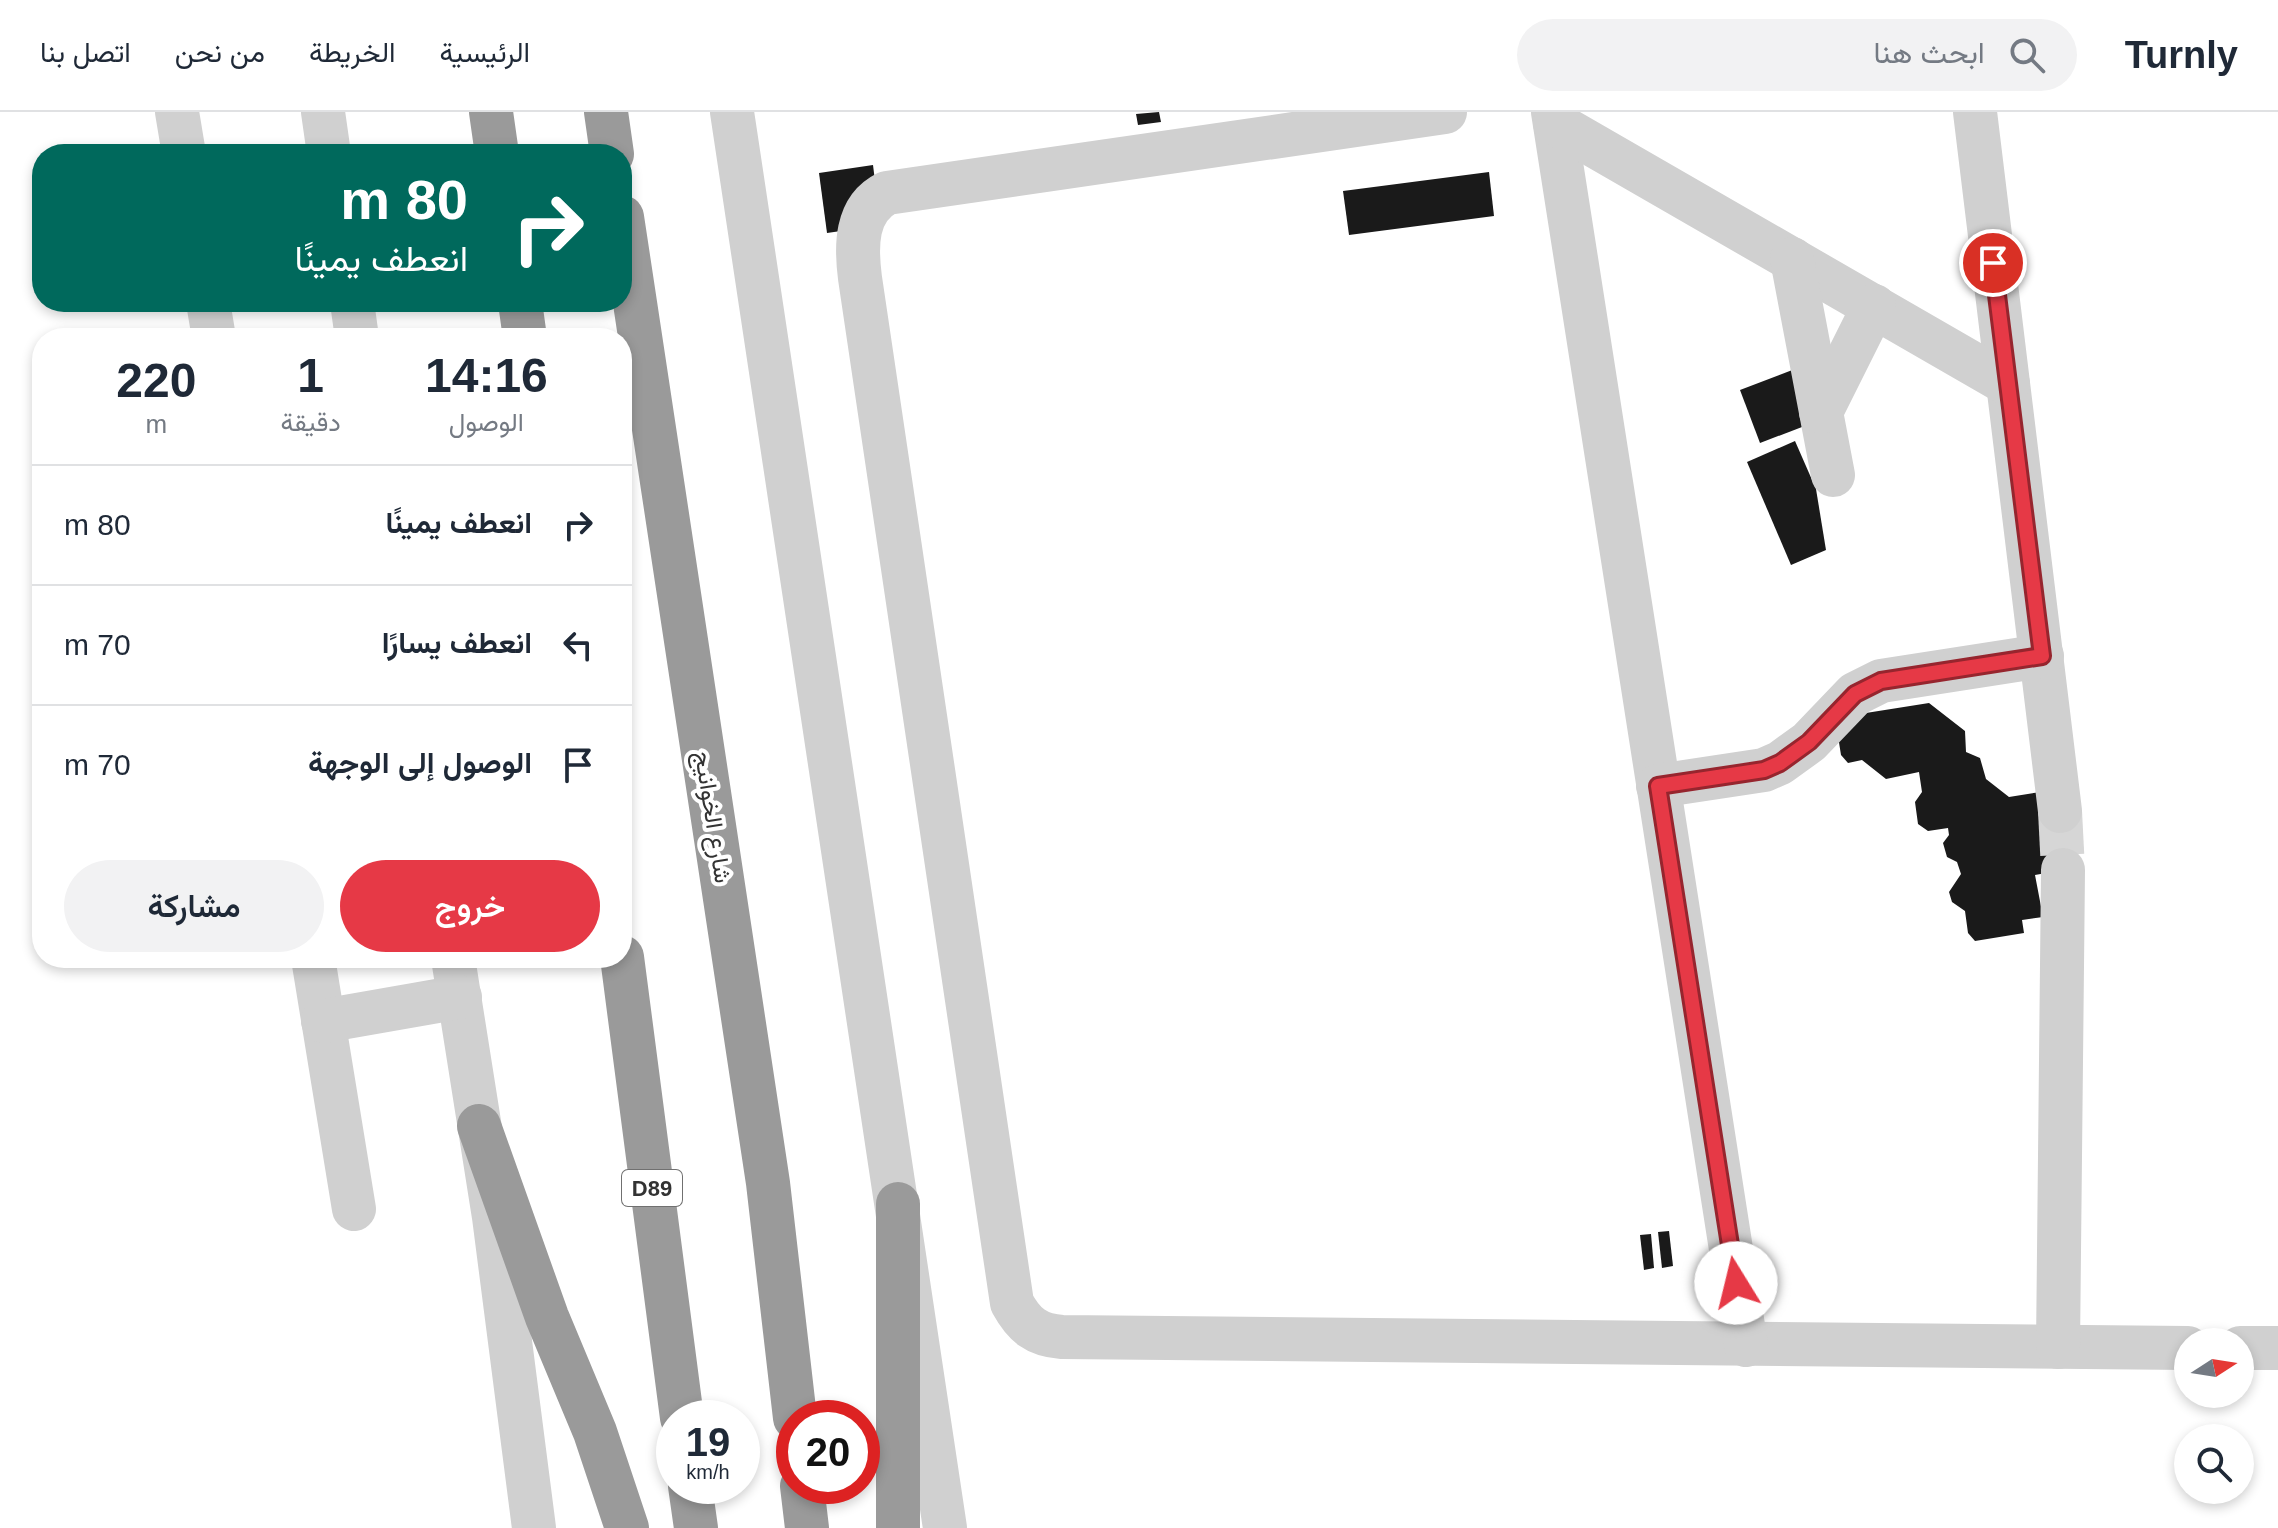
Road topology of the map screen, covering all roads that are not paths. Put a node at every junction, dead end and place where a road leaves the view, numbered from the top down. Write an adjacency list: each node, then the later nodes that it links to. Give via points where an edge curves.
1 (177, 112): 9 (street)
2 (323, 112): 10 (street)
3 (491, 112): 11 (highway)
4 (606, 112): 12 (highway)
5 (732, 112): 28 (street)
6 (1445, 112): 30 (street, via 887,193 864,217 858,237 860,278 1012,1303 1031,1329 1062,1337)
7 (1975, 112): 16 (street)
8 (1554, 117): 13 (street); 20 (street)
9 (182, 144)
10 (328, 144)
11 (496, 144)
12 (611, 144)
13 (1792, 259): 15 (street); 17 (street)
14 (632, 283): 36 (highway, شارع الخوانيج, via 768,1183)
15 (1874, 306): 16 (street); 17 (street)
16 (2008, 384): 19 (street)
17 (1821, 412): 18 (street)
18 (1833, 475)
19 (2042, 656): 20 (street, via 1881,681 1855,694 1809,742 1780,763); 21 (street)
20 (1658, 786): 30 (street)
21 (2060, 811)
22 (2063, 870): 31 (street)
23 (315, 968): 26 (street)
24 (623, 968): 35 (highway, D89)
25 (456, 978): 26 (street); 27 (street)
26 (323, 1021): 29 (street)
27 (479, 1126): 39 (street); 40 (highway)
28 (898, 1204): 43 (highway); 44 (street)
29 (354, 1209)
30 (1746, 1345): 31 (street)
31 (2058, 1347): 32 (street)
32 (2174, 1348)
33 (2254, 1348): 34 (street)
34 (2278, 1348)
35 (680, 1400)
36 (793, 1400)
37 (693, 1504): 41 (highway)
38 (804, 1504): 42 (highway)
39 (534, 1528)
40 (627, 1528)
41 (696, 1528)
42 (807, 1528)
43 (898, 1528)
44 (945, 1528)

